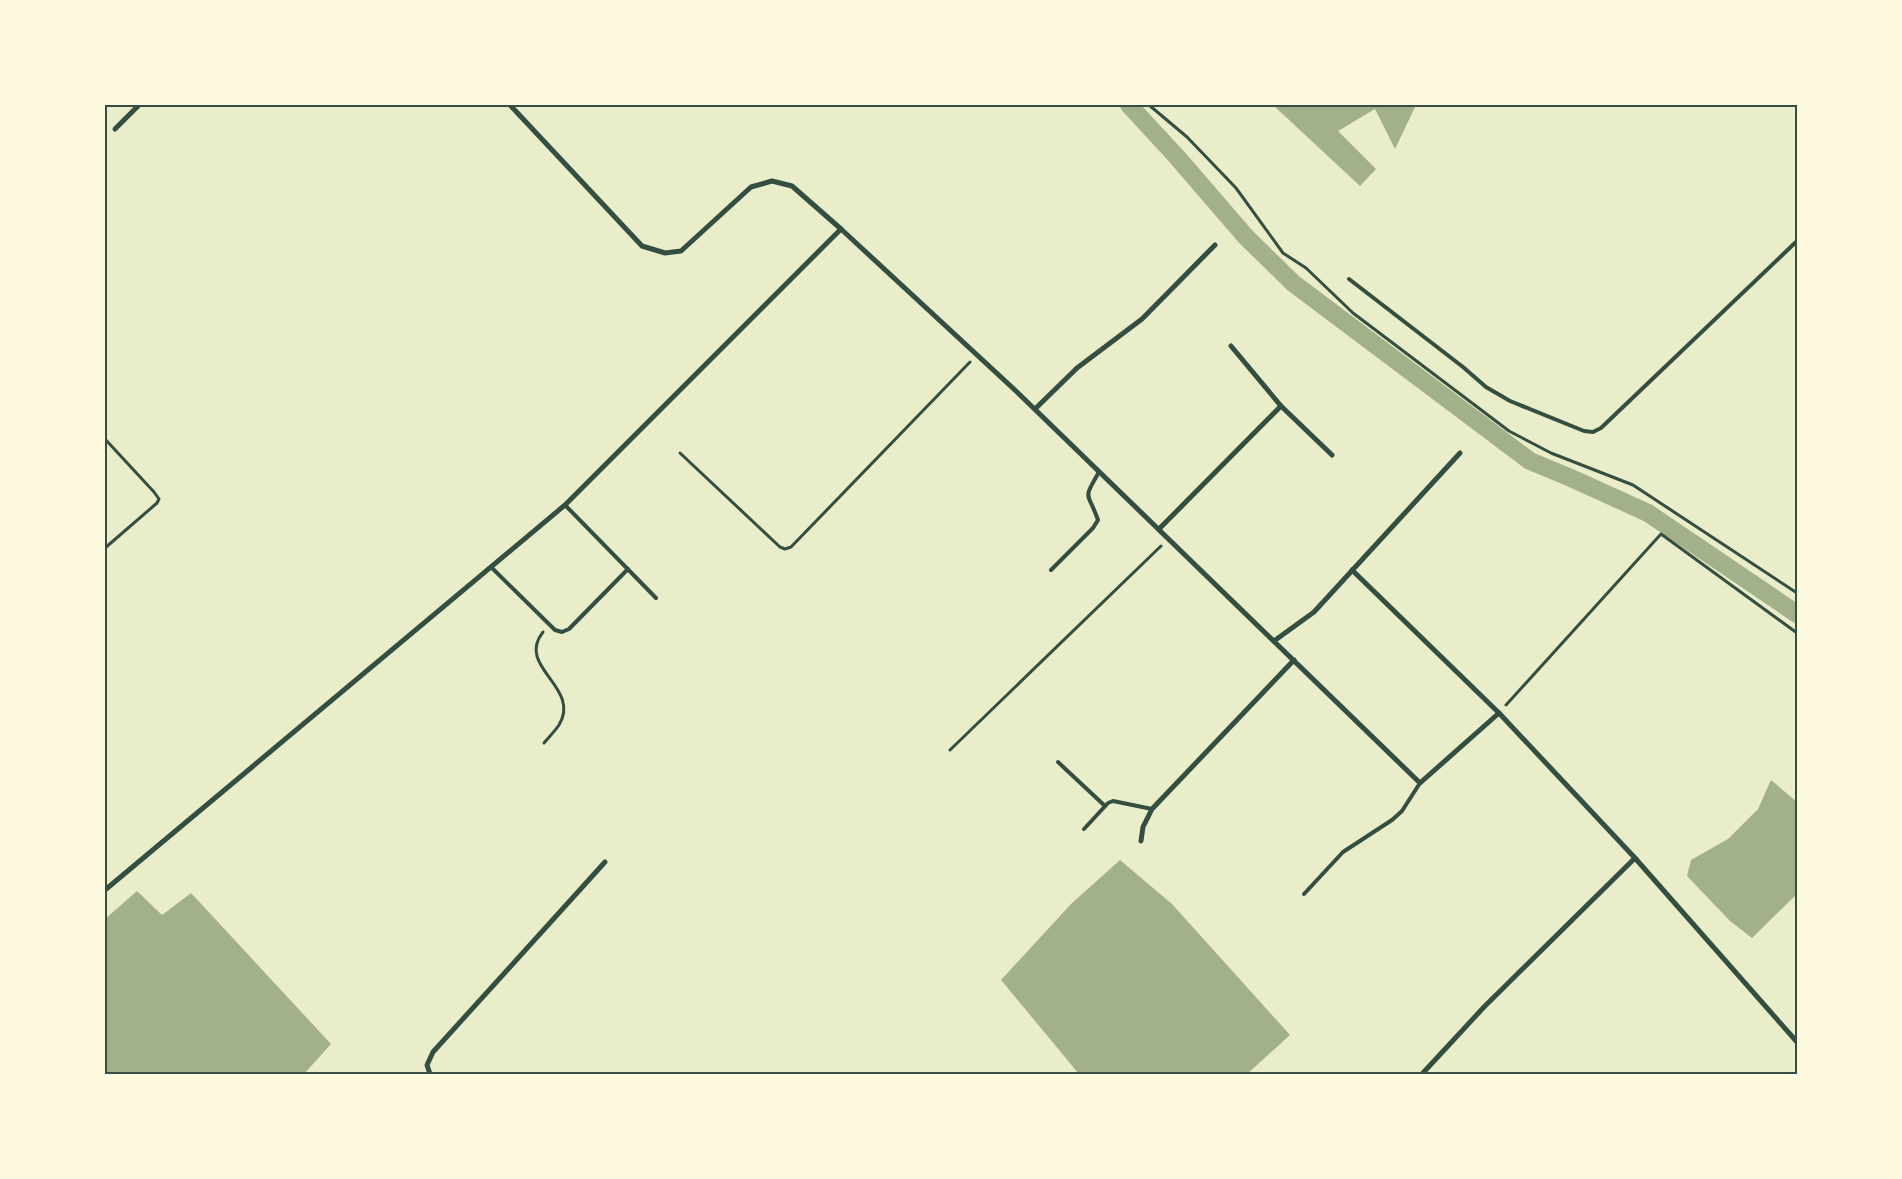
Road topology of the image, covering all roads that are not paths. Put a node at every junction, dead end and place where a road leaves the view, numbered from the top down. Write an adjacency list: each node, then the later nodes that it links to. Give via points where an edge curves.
1 (138, 105): 3 (street)
2 (510, 105): 4 (street, via 642,246 665,253 681,251 751,187 772,181 792,186)
3 (115, 129)
4 (841, 229): 10 (street); 14 (street)
5 (1797, 241): 7 (lane, via 1601,428 1593,432 1510,401 1486,387)
6 (1215, 245): 10 (street, via 1142,319 1076,368)
7 (1348, 279)
8 (1232, 346): 9 (street)
9 (1281, 406): 12 (street); 15 (street)
10 (1035, 409): 13 (street)
11 (1460, 452): 19 (street)
12 (1332, 455)
13 (1100, 472): 15 (street); 18 (lane, via 1087,492 1098,520)
14 (565, 505): 16 (street); 17 (lane)
15 (1159, 529): 21 (street)
16 (491, 567): 17 (lane, via 555,630 562,632 569,629); 32 (street)
17 (628, 569): 20 (lane)
18 (1051, 570)
19 (1352, 570): 21 (street, via 1314,612); 23 (street)
20 (656, 598)
21 (1274, 641): 22 (street)
22 (1294, 660): 25 (street); 27 (street)
23 (1499, 713): 25 (street); 30 (street)
24 (1058, 762): 26 (lane)
25 (1420, 783): 33 (lane, via 1402,811 1342,852)
26 (1106, 806): 27 (lane, via 1114,801); 28 (lane)
27 (1152, 809): 29 (street, via 1143,827)
28 (1084, 829)
29 (1141, 841)
30 (1635, 858): 34 (street); 36 (street, via 1484,1007)
31 (605, 862): 35 (street, via 433,1052 427,1065)
32 (105, 890)
33 (1304, 894)
34 (1797, 1042)
35 (430, 1074)
36 (1422, 1074)

